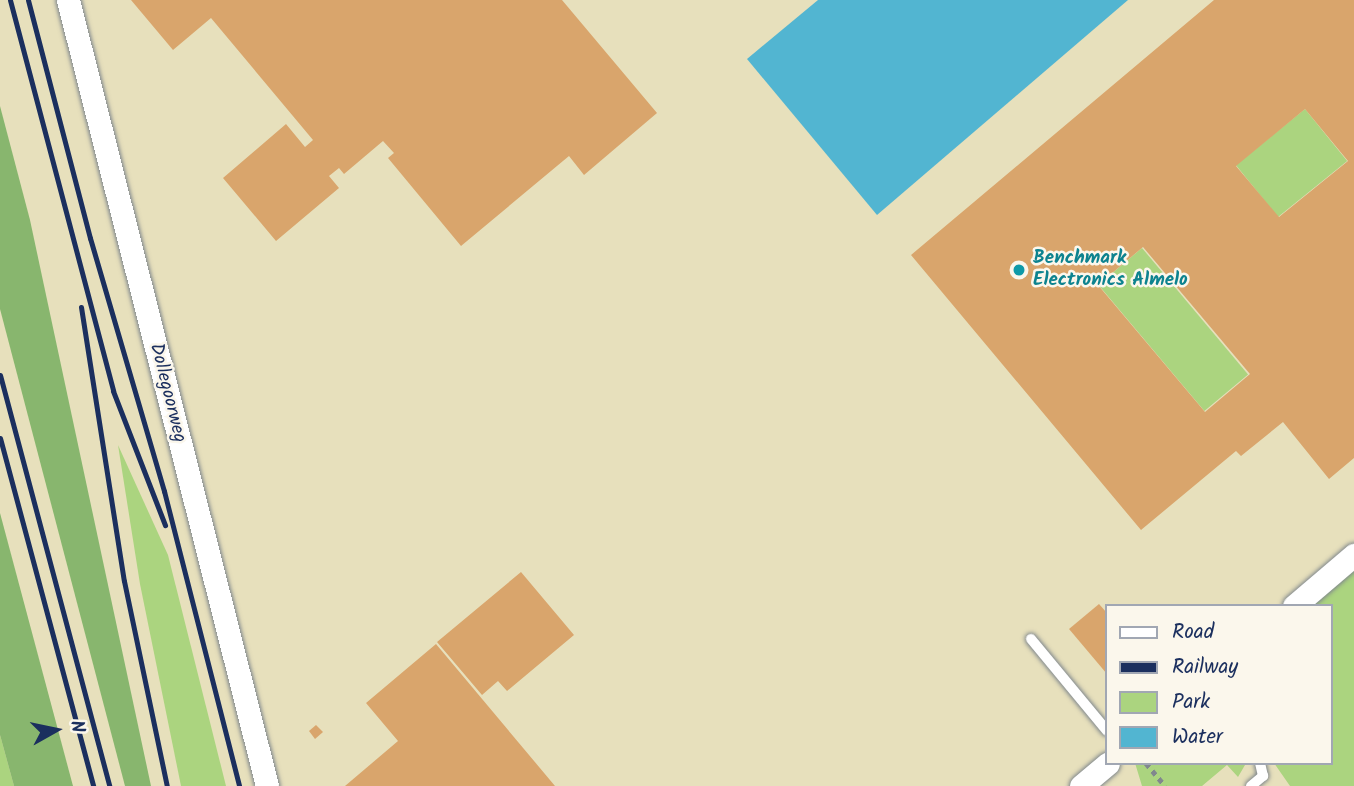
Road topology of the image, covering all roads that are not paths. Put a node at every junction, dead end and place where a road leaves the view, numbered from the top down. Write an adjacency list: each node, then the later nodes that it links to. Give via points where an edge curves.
1 (68, 0): 7 (street, Dollegoorweg)
2 (1354, 555): 3 (street)
3 (1296, 604)
4 (1031, 639): 5 (lane)
5 (1106, 730)
6 (1260, 765): 8 (lane, via 1263,776)
7 (267, 786)
8 (1251, 786)

